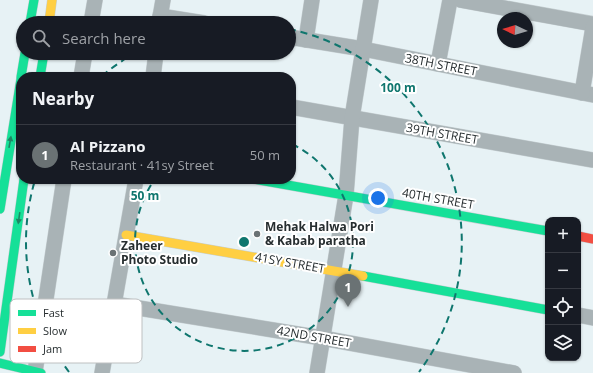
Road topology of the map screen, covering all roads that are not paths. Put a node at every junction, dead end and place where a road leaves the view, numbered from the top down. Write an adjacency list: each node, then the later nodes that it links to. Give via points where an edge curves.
1 (34, 0): 9 (street)
2 (52, 0): 10 (street)
3 (95, 0): 11 (street)
4 (163, 0): 12 (street)
5 (312, 0): 15 (street)
6 (371, 0): 16 (street)
7 (450, 0): 21 (street)
8 (460, 0): 13 (street)
9 (31, 16)
10 (49, 16)
11 (92, 16)
12 (160, 16)
13 (593, 25): 26 (street)
14 (296, 38): 15 (street, 38TH STREET)
15 (306, 40): 16 (street, 38TH STREET)
16 (363, 50): 21 (street, 38TH STREET); 29 (street)
17 (24, 60): 22 (street)
18 (43, 60): 23 (street)
19 (84, 60): 24 (street)
20 (155, 60): 25 (street)
21 (438, 64): 26 (street, 38TH STREET)
22 (22, 72)
23 (41, 72)
24 (82, 72)
25 (154, 72)
26 (587, 94)
27 (296, 108): 29 (street, 39TH STREET)
28 (16, 109): 36 (street, one-way to 28)
29 (352, 118): 30 (street, 39TH STREET); 35 (street)
30 (593, 160)
31 (23, 184): 49 (street, one-way to 49)
32 (63, 184): 42 (street)
33 (135, 184): 38 (street)
34 (282, 184): 35 (street, 40TH STREET)
35 (346, 195): 37 (street, 40TH STREET); 41 (street)
36 (0, 208)
37 (545, 230)
38 (126, 235): 41 (street, 41SY STREET); 43 (street)
39 (581, 237): 40 (street)
40 (593, 239)
41 (333, 271): 45 (street, 41SY STREET); 48 (street)
42 (48, 299)
43 (115, 299)
44 (142, 309): 48 (street, 42ND STREET)
45 (545, 309)
46 (581, 316): 47 (street)
47 (593, 318)
48 (322, 338): 54 (street); 55 (street, 42ND STREET)
49 (0, 352)
50 (0, 363): 52 (street)
51 (104, 363): 53 (street)
52 (38, 372)
53 (102, 373)
54 (317, 373)
55 (514, 373)

